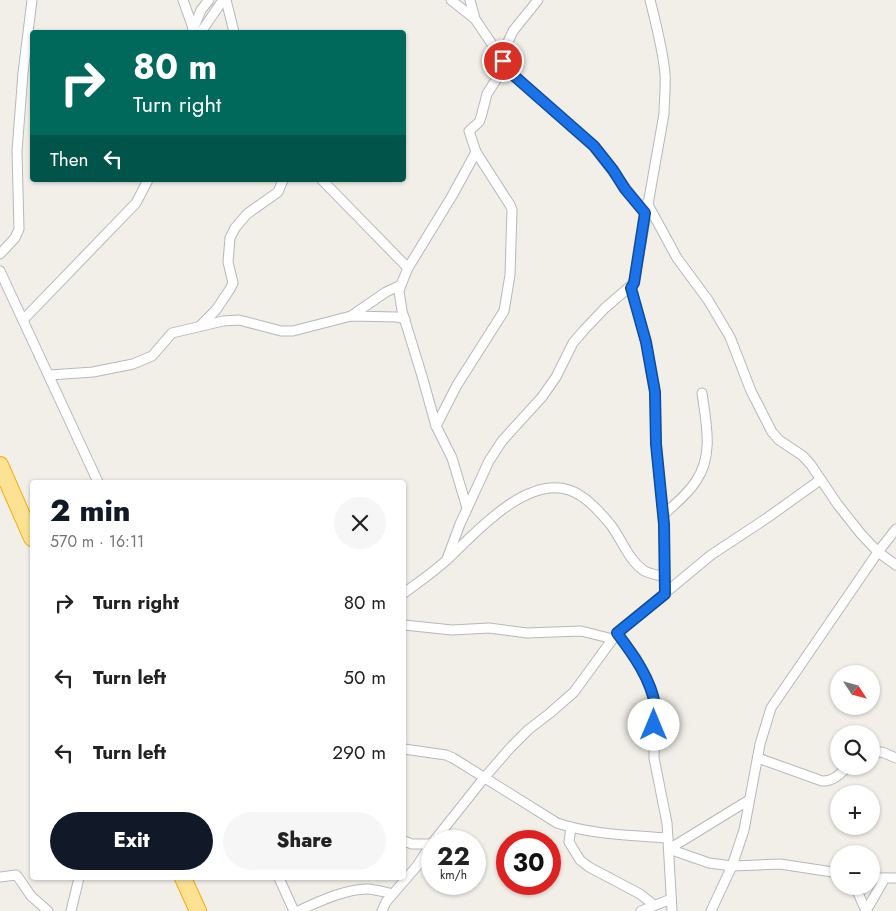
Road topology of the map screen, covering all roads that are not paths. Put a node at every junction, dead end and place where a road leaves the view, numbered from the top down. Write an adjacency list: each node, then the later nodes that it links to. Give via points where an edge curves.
1 (183, 0): 10 (street)
2 (208, 0): 10 (street)
3 (225, 0): 11 (street); 12 (street)
4 (451, 0): 9 (street)
5 (470, 0): 9 (street)
6 (538, 0): 13 (street, via 514,31)
7 (650, 0): 18 (street, via 659,40 665,93)
8 (31, 1): 20 (street, via 17,151 19,229)
9 (475, 19): 13 (street)
10 (193, 30)
11 (202, 30)
12 (233, 30)
13 (503, 61): 14 (street, via 487,94 479,122 469,131); 19 (street, via 512,74 594,146)
14 (476, 152): 21 (street); 31 (street, via 512,210 507,302 502,316 457,386)
15 (147, 182): 27 (street, via 136,203)
16 (282, 182): 28 (street, via 274,196 247,214 235,228 230,238 228,262 233,283 216,310)
17 (324, 182): 21 (street)
18 (647, 203): 19 (street); 34 (street, via 678,258 730,337 766,422 779,440 803,456)
19 (645, 213): 24 (street)
20 (0, 254)
21 (408, 268): 23 (street)
22 (0, 271): 27 (street)
23 (400, 285): 25 (street); 26 (street)
24 (631, 288): 35 (street, via 605,308 573,343 542,397 502,441 489,461); 36 (street, via 655,392)
25 (351, 316): 26 (street); 28 (street, via 281,332 239,320)
26 (405, 319): 31 (street)
27 (24, 320): 29 (street)
28 (200, 326): 29 (street, via 172,333 152,356 133,364 93,372)
29 (50, 375): 33 (street)
30 (702, 393): 36 (street, via 708,436 704,468 695,483)
31 (436, 426): 35 (street, via 452,458)
32 (0, 465): 38 (highway)
33 (97, 480)
34 (820, 480): 39 (street); 44 (street, via 711,555)
35 (467, 508): 40 (street)
36 (663, 515): 42 (street)
37 (896, 529): 39 (street)
38 (30, 533)
39 (878, 552): 41 (street); 50 (street, via 771,708)
40 (447, 559): 42 (street, via 492,516 521,497 558,488 579,494 614,530 643,570); 43 (street)
41 (896, 565)
42 (665, 577): 44 (street)
43 (406, 591)
44 (665, 594): 46 (street)
45 (406, 624): 46 (street, via 452,630 489,628 527,634 581,631)
46 (615, 636): 52 (street, via 574,692 528,730); 56 (street, via 636,658 655,703 654,758)
47 (406, 749): 52 (street, via 446,755)
48 (880, 752): 49 (street)
49 (896, 757)
50 (758, 758): 51 (street, via 822,781); 53 (street)
51 (838, 775)
52 (484, 778): 54 (street, via 557,823); 55 (street)
53 (749, 800): 59 (street); 61 (street, via 744,830)
54 (571, 827): 56 (street); 78 (street, via 569,842 580,860)
55 (443, 830)
56 (668, 838): 59 (street)
57 (406, 842): 58 (street)
58 (421, 844)
59 (669, 849): 61 (street, via 709,863); 76 (street)
60 (421, 860): 67 (street)
61 (732, 866): 62 (street, via 780,864); 87 (street)
62 (830, 872)
63 (0, 877): 79 (street, via 16,875 31,896)
64 (880, 878): 65 (street)
65 (885, 878): 66 (street); 72 (street)
66 (896, 878)
67 (406, 879)
68 (79, 880): 80 (street)
69 (184, 880): 81 (highway)
70 (280, 880): 82 (street)
71 (405, 880): 73 (street)
72 (880, 887)
73 (393, 894): 77 (street, via 356,890); 84 (street)
74 (859, 895): 75 (street, via 866,911)
75 (875, 895)
76 (671, 899): 78 (street); 86 (street)
77 (320, 901): 82 (street); 83 (street)
78 (654, 905): 85 (street)
79 (48, 911)
80 (71, 911)
81 (198, 911)
82 (296, 911)
83 (317, 911)
84 (382, 911)
85 (641, 911)
86 (672, 911)
87 (710, 911)

